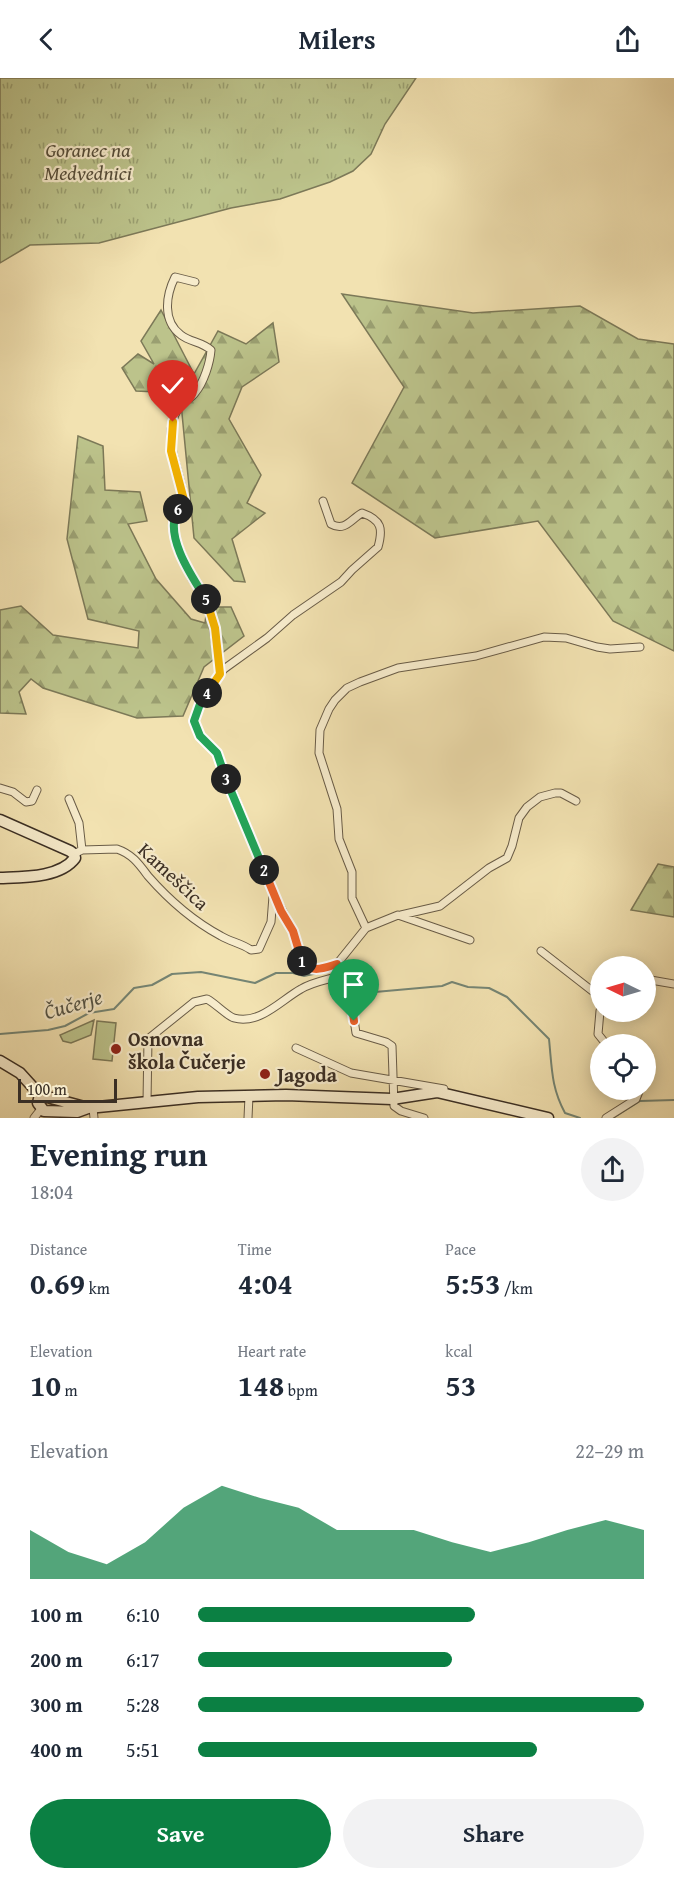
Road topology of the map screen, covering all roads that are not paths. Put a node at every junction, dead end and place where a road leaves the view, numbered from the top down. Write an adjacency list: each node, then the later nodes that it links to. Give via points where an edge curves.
1 (195, 282): 4 (street, via 175,277 167,293 168,313 179,334 211,350 200,385 178,407 173,422 171,451 184,500 173,523 192,579 211,613)
2 (323, 501): 4 (street, via 331,524 336,526 349,524 362,513 377,520 378,547 341,582)
3 (640, 647): 14 (street, via 610,649 566,638 544,638 476,656 398,668 348,688 335,700 320,730 319,753 337,809 339,839 352,872 352,898)
4 (220, 674): 12 (street, via 194,721 200,736 217,753)
5 (0, 788): 6 (street, via 26,802 32,801)
6 (37, 790)
7 (69, 799): 10 (street, via 79,823)
8 (576, 801): 13 (street, via 561,793 540,797 519,818 507,858 440,906)
9 (0, 820): 10 (street)
10 (78, 852): 11 (street, via 72,862 47,874); 12 (street, Kameščica, via 117,849 128,853 178,907 213,932 251,950 263,944 271,922)
11 (0, 878)
12 (274, 894): 17 (street, via 305,966)
13 (398, 915): 14 (street); 15 (street)
14 (366, 928): 17 (street, via 345,954)
15 (470, 940)
16 (541, 951): 20 (street)
17 (339, 969): 23 (street, via 350,992 356,1033 392,1046); 29 (street, via 258,1017 231,1017 207,999 194,1002 148,1039)
18 (656, 981): 19 (street)
19 (674, 984)
20 (590, 990)
21 (296, 1048): 23 (street, via 338,1068)
22 (0, 1061): 25 (street, via 20,1073)
23 (392, 1080): 24 (street, via 444,1088); 27 (street)
24 (447, 1093): 27 (street); 35 (street)
25 (40, 1095): 30 (street); 31 (street)
26 (249, 1096): 27 (street); 29 (street); 33 (street)
27 (392, 1099): 34 (street, via 401,1111)
28 (634, 1100): 36 (street)
29 (147, 1102): 31 (street)
30 (41, 1109): 31 (street, via 50,1113); 32 (street)
31 (92, 1111)
32 (34, 1118)
33 (248, 1118)
34 (424, 1118)
35 (548, 1118)
36 (606, 1118)

